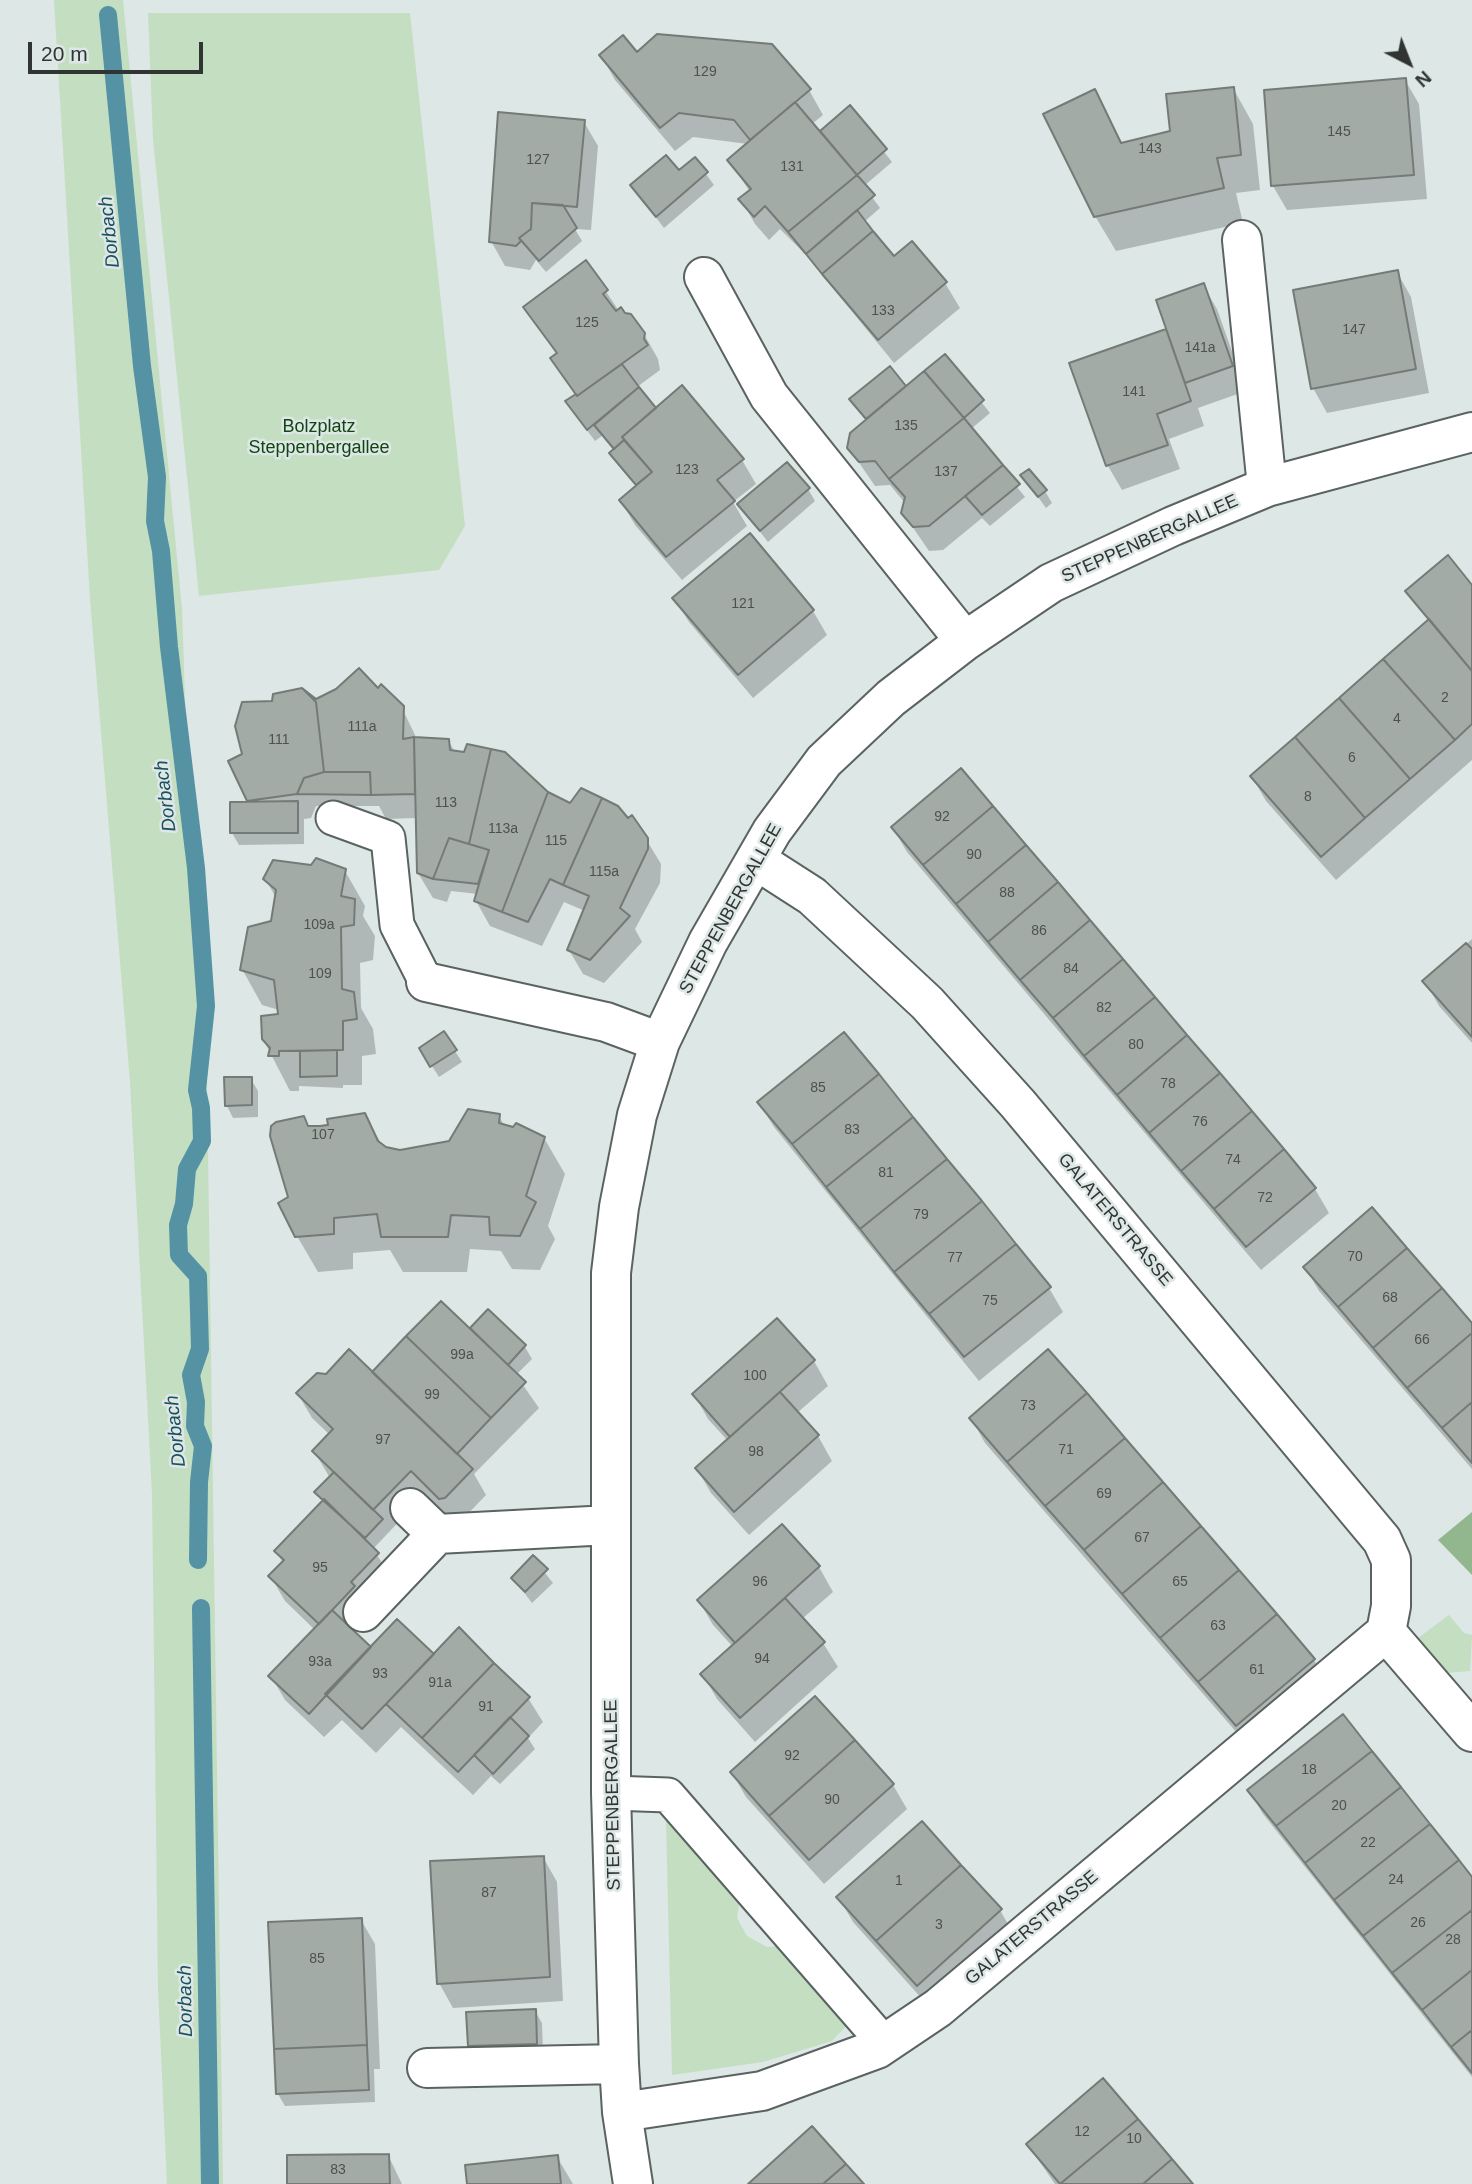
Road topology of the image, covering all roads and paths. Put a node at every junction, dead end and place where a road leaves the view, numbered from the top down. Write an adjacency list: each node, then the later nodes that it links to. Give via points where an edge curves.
1 (1242, 240): 4 (street)
2 (704, 277): 5 (street, via 769,396)
3 (1472, 432): 4 (street, STEPPENBERGALLEE)
4 (1268, 487): 5 (street, STEPPENBERGALLEE, via 1051,583)
5 (965, 641): 7 (street, STEPPENBERGALLEE, via 891,698 824,761)
6 (333, 818): 8 (lane, via 387,838 397,925)
7 (756, 860): 9 (street, STEPPENBERGALLEE, via 708,942); 14 (street, GALATERSTRASSE, via 812,896 927,1003 1018,1104 1374,1530 1391,1560)
8 (426, 982): 9 (street, via 606,1022)
9 (660, 1042): 11 (street, STEPPENBERGALLEE, via 637,1115 611,1273)
10 (410, 1508): 12 (street)
11 (610, 1525): 12 (street); 16 (street, STEPPENBERGALLEE)
12 (437, 1534): 13 (street)
13 (363, 1612)
14 (1386, 1632): 15 (street); 17 (street, GALATERSTRASSE, via 938,2008)
15 (1468, 1720)
16 (611, 1793): 17 (lane, via 668,1796); 18 (street, STEPPENBERGALLEE)
17 (884, 2044): 20 (street, GALATERSTRASSE, via 762,2091)
18 (619, 2064): 19 (street); 20 (street, STEPPENBERGALLEE)
19 (427, 2068)
20 (622, 2112): 21 (street, STEPPENBERGALLEE)
21 (633, 2184)

